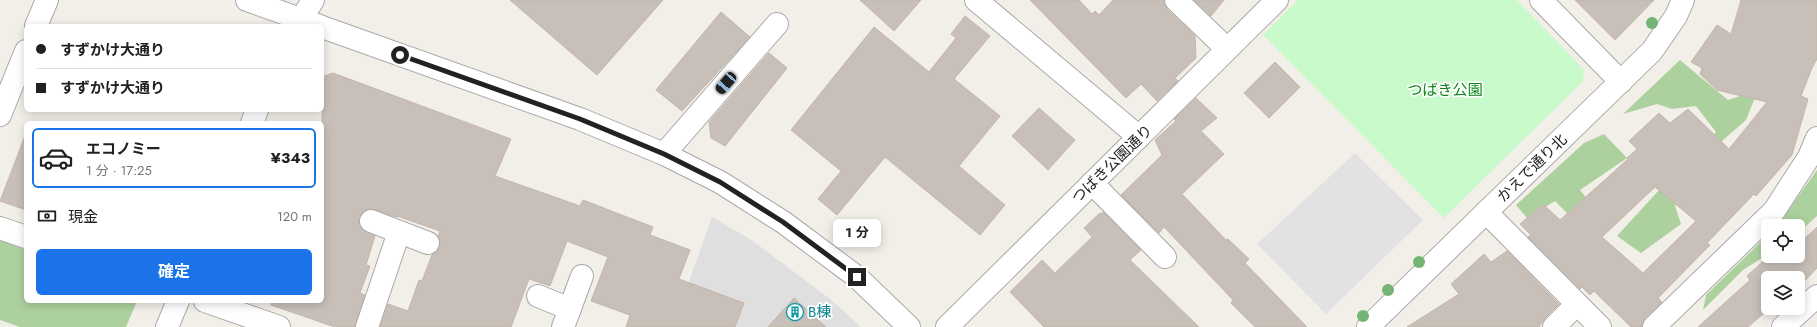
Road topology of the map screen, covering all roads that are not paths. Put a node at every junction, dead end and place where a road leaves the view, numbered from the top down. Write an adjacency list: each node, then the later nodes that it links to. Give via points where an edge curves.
1 (47, 0): 9 (street)
2 (247, 0): 10 (street)
3 (313, 0): 10 (street)
4 (976, 0): 17 (street)
5 (1176, 0): 13 (street)
6 (1277, 0): 13 (street, つばき公園通り)
7 (1541, 0): 15 (street)
8 (1683, 0): 15 (street, かえで通り北, via 1676,16 1652,51)
9 (37, 24)
10 (310, 24)
11 (777, 24): 19 (street)
12 (324, 29): 19 (street, via 580,119)
13 (1227, 49): 17 (street, つばき公園通り)
14 (24, 56): 16 (street)
15 (1621, 82): 21 (street, かえで通り北)
16 (0, 115)
17 (1139, 137): 20 (street, つばき公園通り)
18 (1817, 138): 43 (street, via 1809,157 1774,211)
19 (664, 154): 38 (street, via 720,182 783,222 857,277)
20 (1092, 183): 27 (street); 39 (street, つばき公園通り)
21 (1486, 212): 33 (street); 40 (street, かえで通り北)
22 (371, 221): 24 (street)
23 (0, 228): 25 (street)
24 (400, 232): 26 (street); 37 (street)
25 (24, 236)
26 (428, 243)
27 (1165, 257)
28 (582, 276): 34 (street)
29 (538, 296): 34 (street)
30 (1817, 296): 44 (street)
31 (177, 303): 35 (street)
32 (211, 303): 36 (street)
33 (1577, 304): 41 (street); 42 (street)
34 (567, 318)
35 (167, 327)
36 (279, 327)
37 (366, 327)
38 (909, 327)
39 (947, 327)
40 (1368, 327)
41 (1554, 327)
42 (1600, 327)
43 (1654, 327)
44 (1783, 327)

